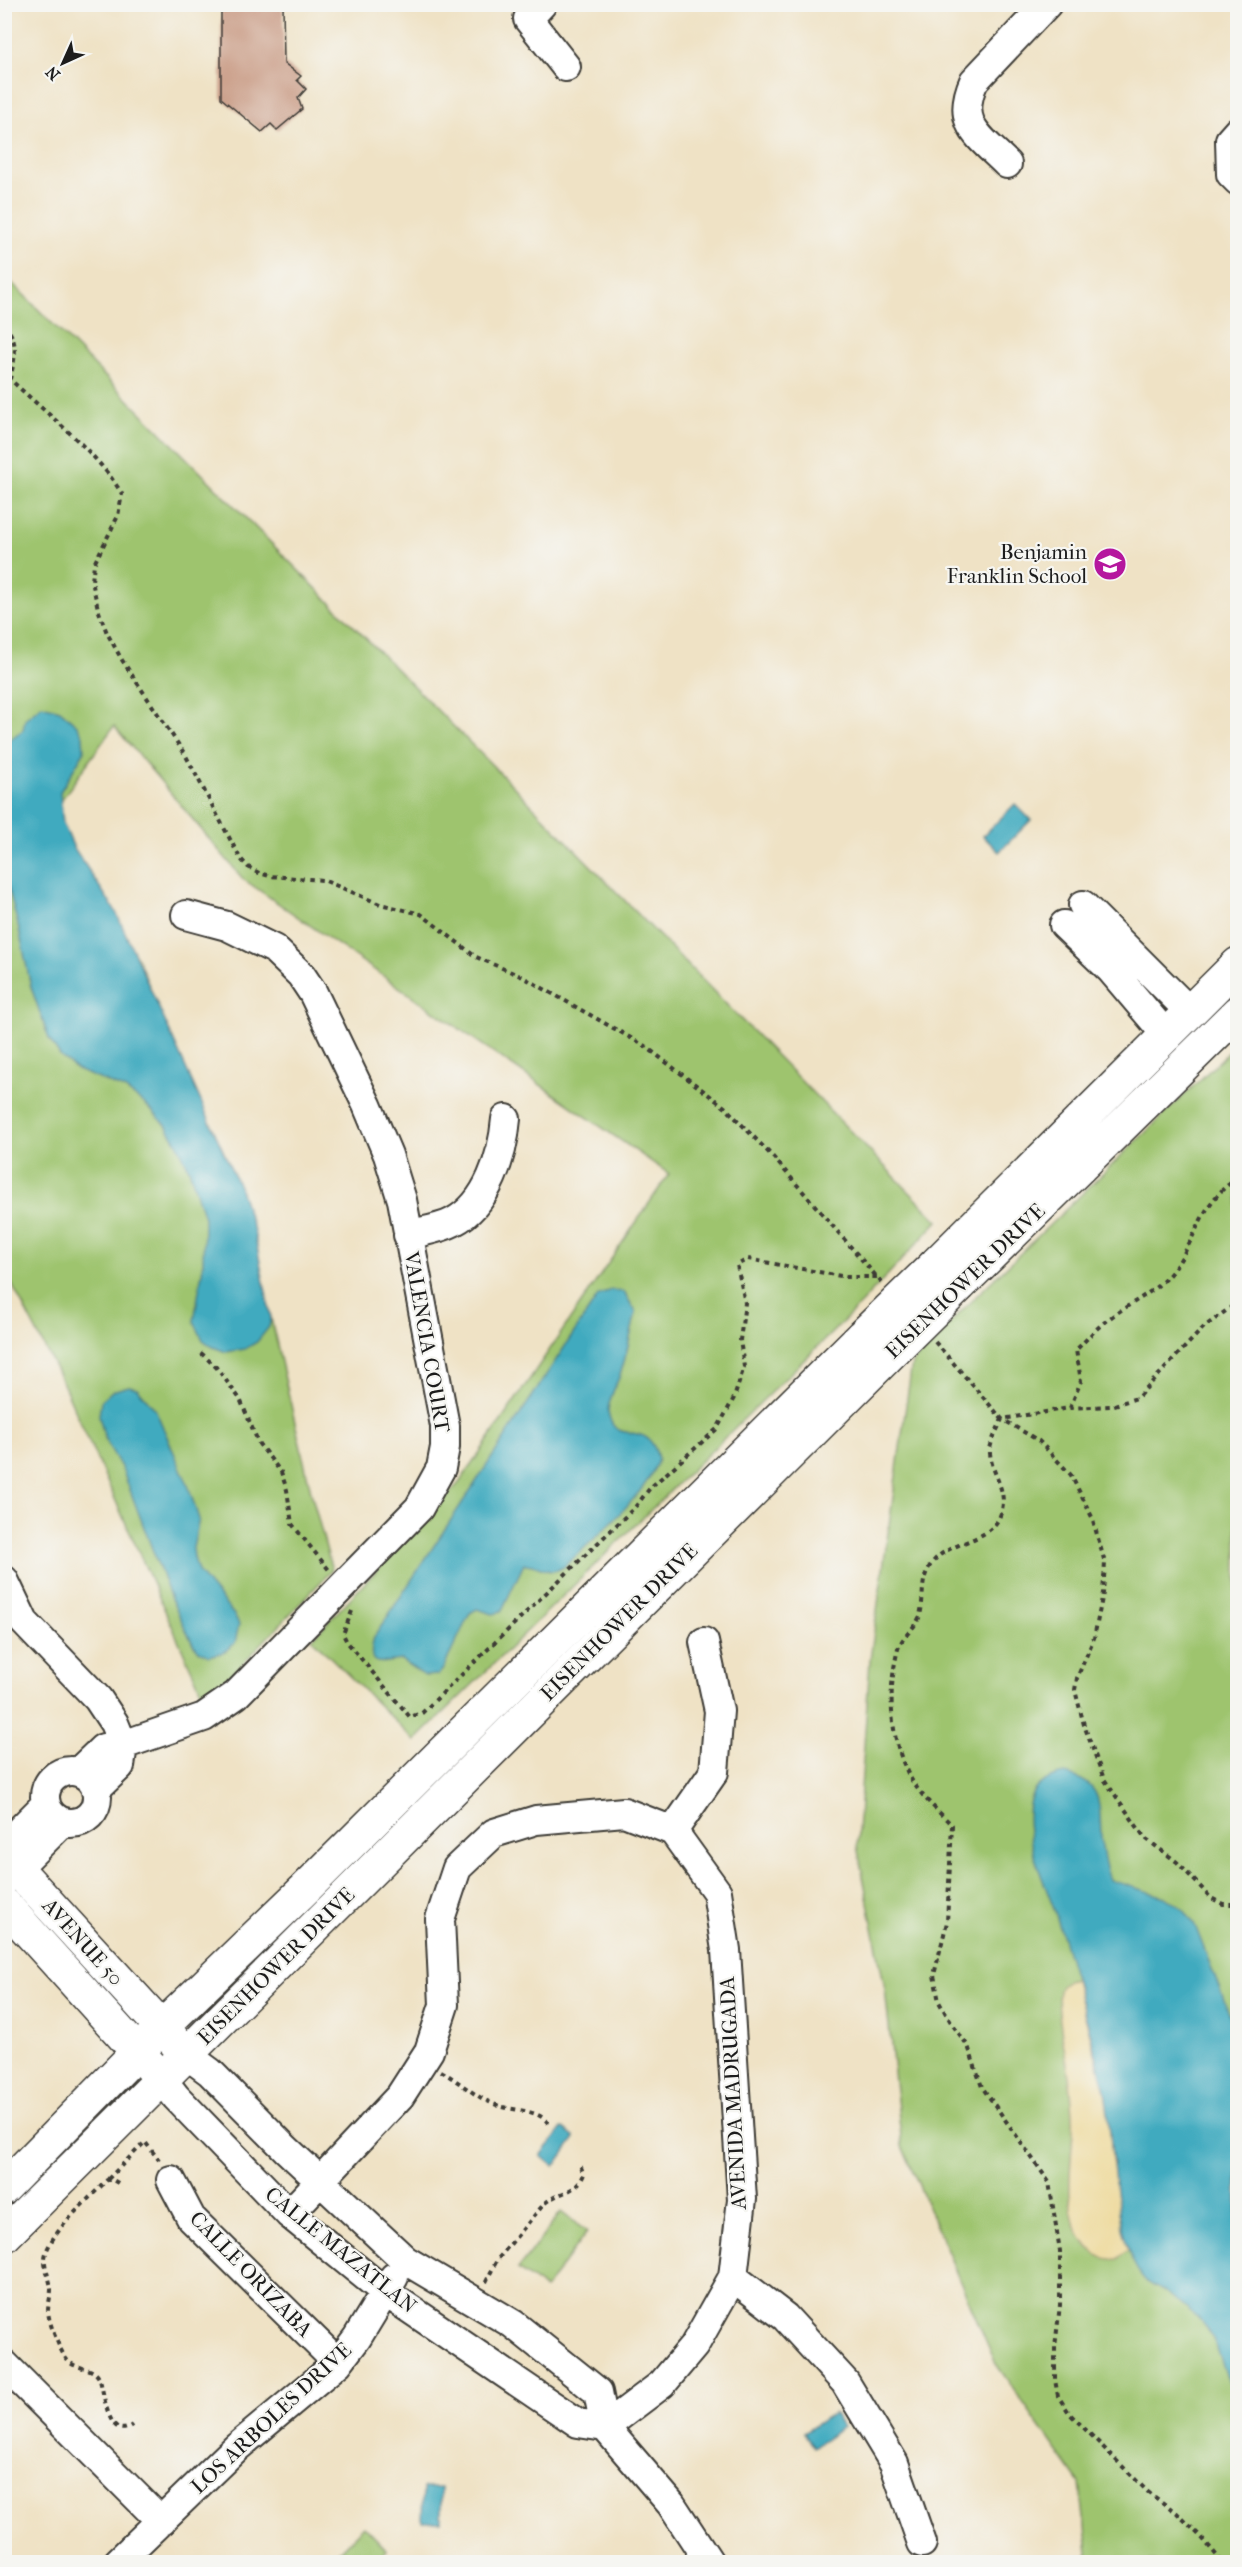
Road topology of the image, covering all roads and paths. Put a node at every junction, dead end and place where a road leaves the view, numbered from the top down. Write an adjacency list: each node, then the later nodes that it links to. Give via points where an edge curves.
1 (1047, 4): 5 (street, via 974,81 968,95 966,113 971,128)
2 (535, 12): 3 (street)
3 (566, 67)
4 (1238, 131): 6 (street, via 1230,140 1231,174)
5 (1007, 164)
6 (1238, 181)
7 (4, 325): 19 (path, via 13,334 16,347 10,378 78,442 122,494 118,516 94,564 92,581 98,609 122,660 186,756 240,858 259,873 323,880 380,904 421,914 476,957 523,977 645,1046 726,1108)
8 (186, 915): 18 (street, VALENCIA COURT, via 254,937 274,948 301,975 388,1155)
9 (1074, 915): 10 (street)
10 (1120, 961): 12 (street); 14 (street)
11 (1238, 964): 12 (main road, EISENHOWER DRIVE)
12 (1190, 1012): 14 (main road, EISENHOWER DRIVE); 16 (main road, via 1193,1032 1132,1095)
13 (1238, 1012): 16 (main road, EISENHOWER DRIVE)
14 (1167, 1036): 36 (main road, EISENHOWER DRIVE, bridge)
15 (506, 1119): 18 (street, via 497,1165 469,1211 452,1223)
16 (1122, 1127): 38 (main road, EISENHOWER DRIVE, bridge)
17 (1238, 1178): 24 (path, via 1214,1197 1169,1275 1148,1294 1109,1318 1076,1350 1081,1381)
18 (408, 1235): 27 (street, VALENCIA COURT, via 445,1426 445,1447 441,1468 419,1508)
19 (878, 1277): 20 (path); 27 (path, via 846,1277 748,1259 737,1265 745,1303 740,1341 744,1367 734,1398 717,1429 651,1486 635,1507 422,1713 410,1717 346,1642 343,1634 355,1604 353,1594)
20 (885, 1286)
21 (1238, 1302): 24 (path, via 1204,1327 1137,1398 1111,1406)
22 (932, 1339): 25 (path)
23 (201, 1353): 27 (path, via 240,1399 259,1444 280,1472 292,1524)
24 (1070, 1408): 25 (path)
25 (1002, 1419): 35 (path, via 1039,1441 1071,1475 1095,1526 1105,1563 1103,1593 1094,1638 1075,1690 1104,1779 1145,1838 1177,1862 1211,1898 1223,1904); 62 (path, via 989,1452 1005,1502 998,1521 979,1537 948,1550 933,1562 922,1581 920,1616 899,1646 891,1682 892,1721 906,1770 922,1794 952,1825 947,1922 934,1975 939,2002 968,2046 982,2087 1049,2182 1060,2251 1055,2347 1058,2396 1070,2414 1148,2492 1177,2513)
26 (4, 1580): 29 (street, via 24,1622 98,1699)
27 (344, 1585): 29 (street, VALENCIA COURT, via 219,1708 178,1728)
28 (704, 1642): 32 (street, via 719,1711 714,1772)
29 (123, 1745): 30 (street, via 120,1766)
30 (87, 1781): 31 (street, via 96,1802 88,1816 81,1821); 31 (street, via 66,1771 52,1779 47,1786)
31 (55, 1813): 33 (street)
32 (673, 1831): 39 (street, via 624,1812 536,1820 495,1833 457,1868 440,1919 444,2005); 51 (street, AVENIDA MADRUGADA, via 717,1892 726,1950 742,2199)
33 (8, 1863): 36 (main road, AVENUE 50)
34 (4, 1904): 37 (main road, AVENUE 50)
35 (1238, 1904)
36 (162, 2028): 37 (main road, EISENHOWER DRIVE); 38 (main road, AVENUE 50)
37 (139, 2053): 40 (main road, AVENUE 50); 47 (main road, EISENHOWER DRIVE)
38 (187, 2055): 40 (main road, EISENHOWER DRIVE); 45 (street, via 210,2072)
39 (422, 2062): 41 (path, via 458,2080 487,2102 538,2114); 45 (street, via 399,2096)
40 (162, 2079): 48 (street, CALLE MAZATLAN); 49 (main road, EISENHOWER DRIVE)
41 (550, 2126)
42 (579, 2163): 53 (path, via 585,2174 581,2183 552,2196 544,2204 497,2260)
43 (107, 2180): 44 (path, via 145,2142); 46 (path); 56 (path, via 64,2226 46,2253 51,2291 48,2313 60,2350 69,2363 92,2370 99,2378 108,2415 114,2423 122,2428)
44 (171, 2180): 54 (street, CALLE ORIZABA, via 191,2218)
45 (319, 2181): 48 (street); 50 (street, CALLE MAZATLAN)
46 (118, 2183)
47 (4, 2188)
48 (289, 2214): 52 (street, CALLE MAZATLAN)
49 (4, 2236)
50 (405, 2260): 52 (street, LOS ARBOLES DRIVE); 53 (street, CALLE MAZATLAN)
51 (734, 2277): 57 (street, AVENIDA MADRUGADA, via 694,2346 662,2384); 59 (street, via 785,2317 845,2382 894,2463)
52 (385, 2292): 54 (street, LOS ARBOLES DRIVE); 57 (street, CALLE MAZATLAN, via 578,2423)
53 (474, 2301): 57 (street, CALLE MAZATLAN, via 513,2324 598,2392)
54 (338, 2363): 58 (street, LOS ARBOLES DRIVE, via 236,2448)
55 (4, 2364): 58 (street)
56 (132, 2425)
57 (605, 2427): 61 (street, CALLE MAZATLAN, via 671,2504)
58 (161, 2521): 60 (street, LOS ARBOLES DRIVE)
59 (922, 2543)
60 (118, 2562)
61 (709, 2562)
62 (1222, 2562)

